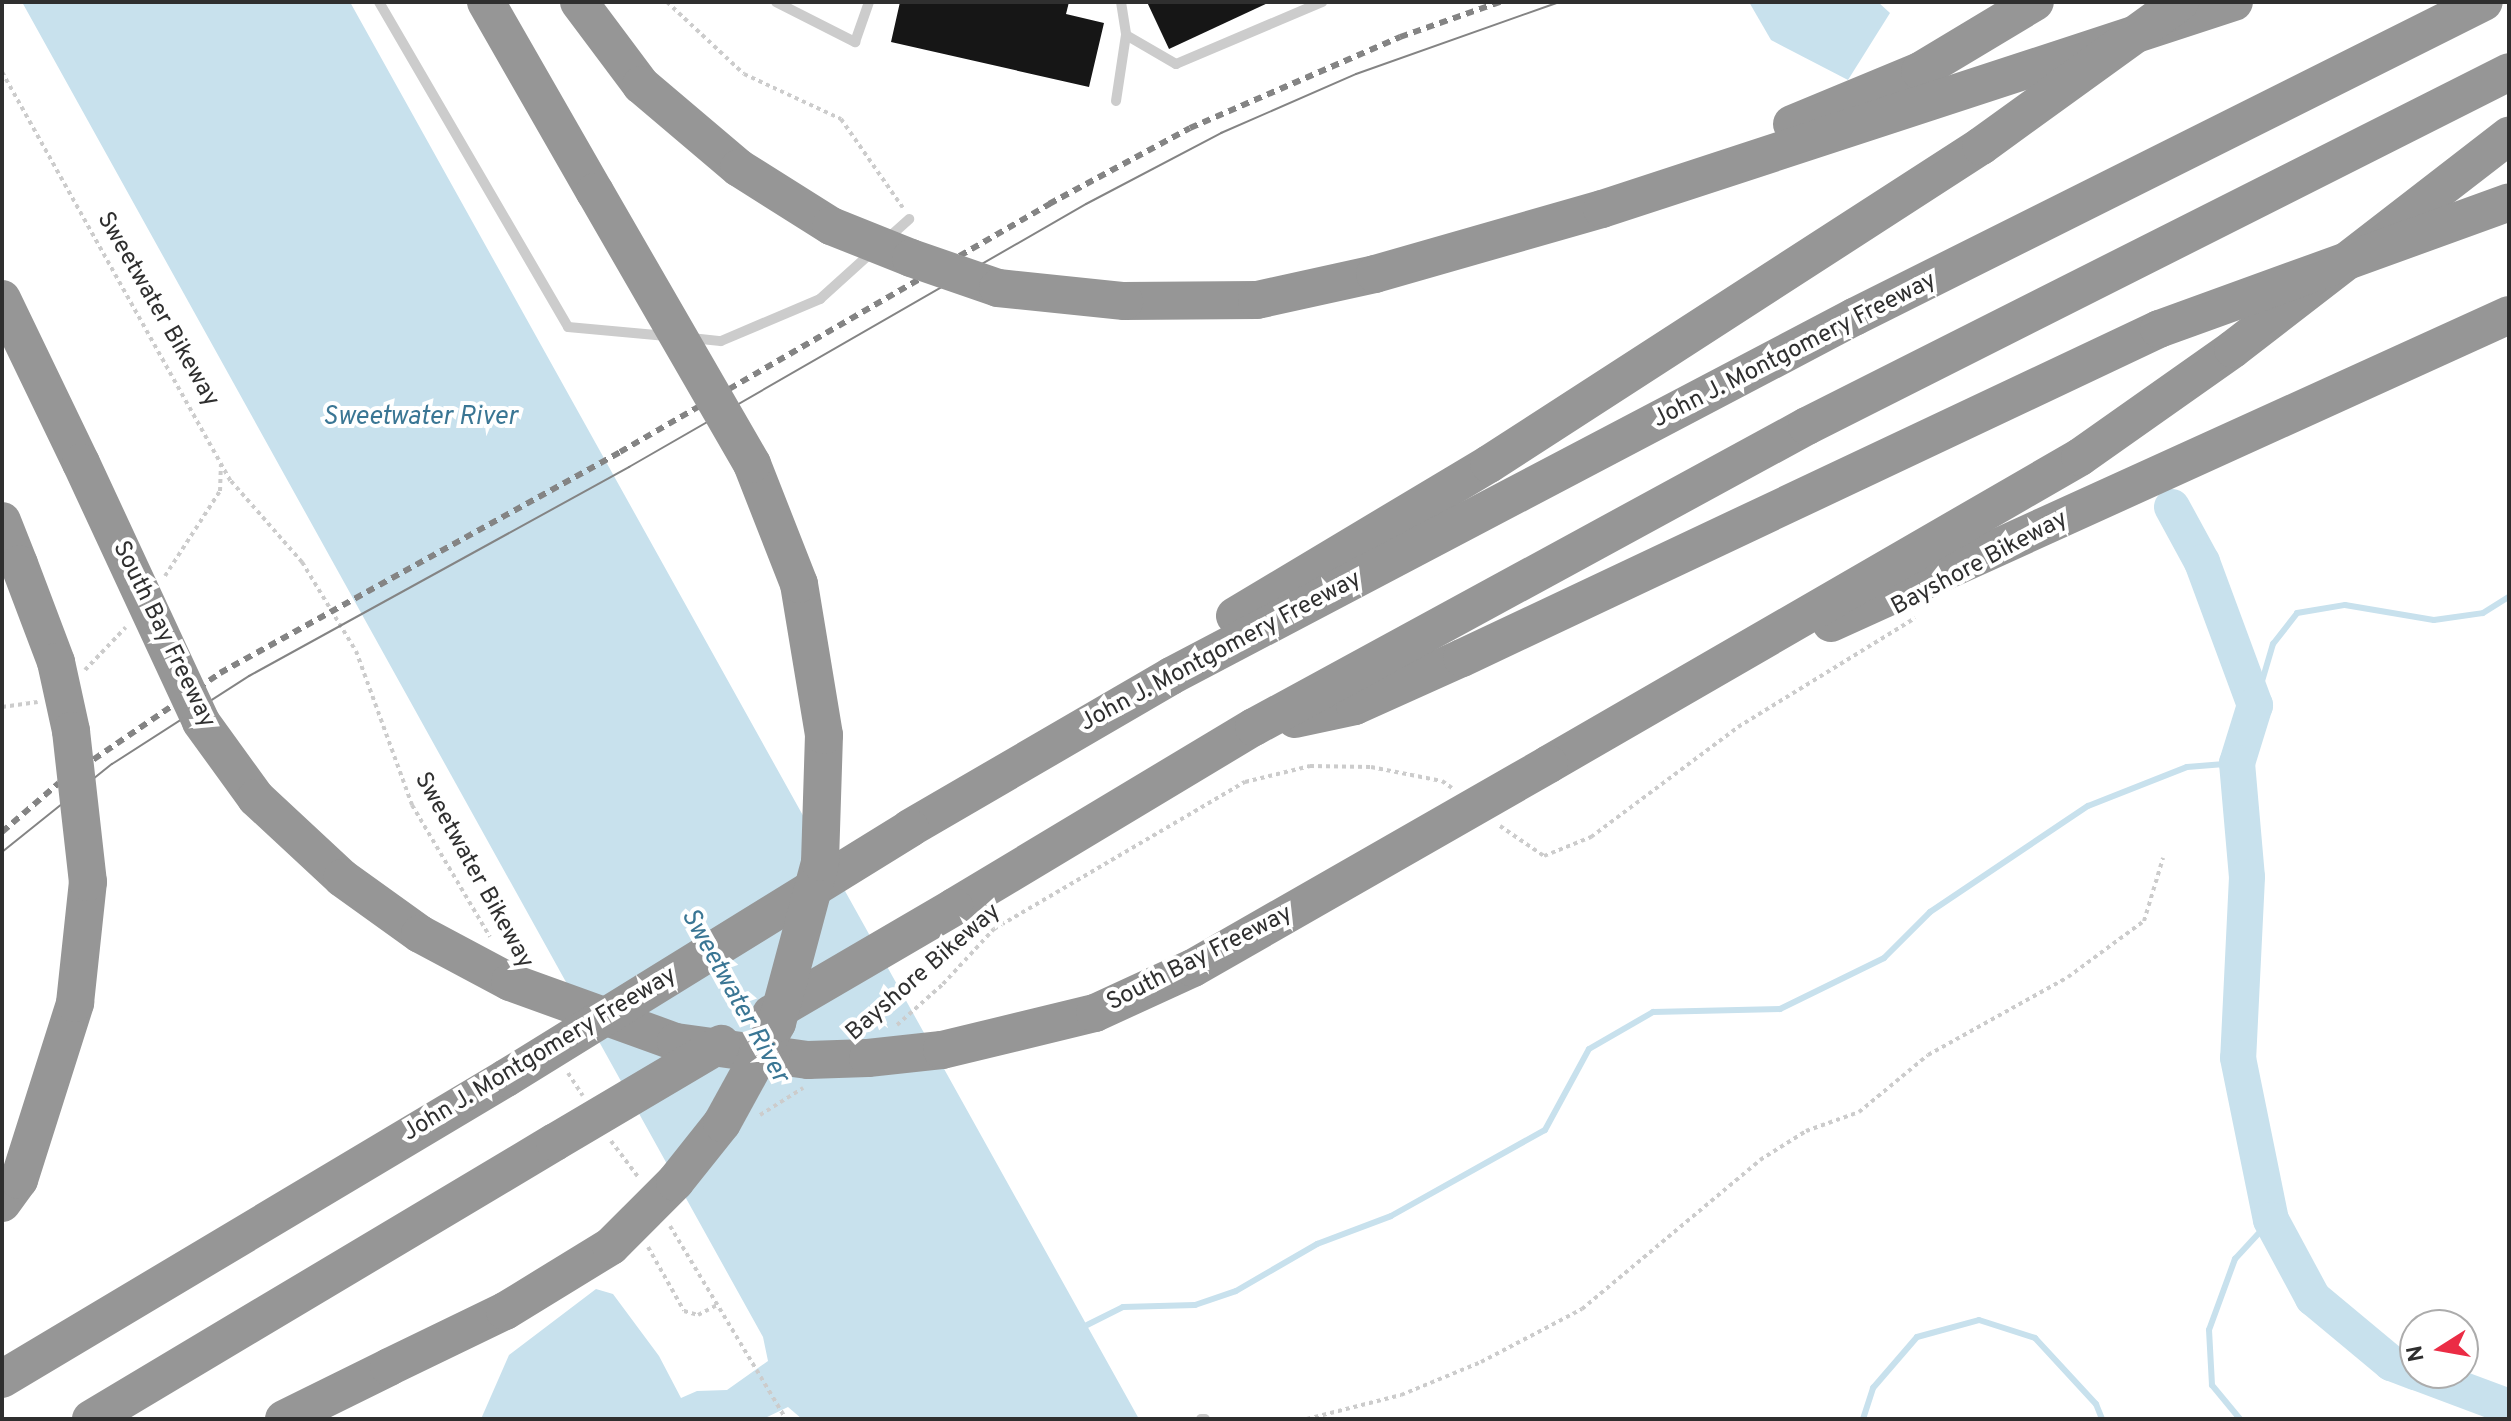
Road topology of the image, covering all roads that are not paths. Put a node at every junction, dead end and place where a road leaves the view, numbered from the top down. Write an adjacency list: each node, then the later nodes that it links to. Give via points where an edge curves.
1 (379, 2): 17 (lane, via 568,327 721,341 820,299)
2 (486, 2): 28 (highway, bridge, via 752,464 799,584 824,735 820,862 777,1023 722,1123 675,1182 611,1246 505,1311)
3 (579, 2): 18 (highway, bridge, via 641,85 739,168 831,226 998,288 1124,301 1257,300)
4 (776, 2): 5 (lane, via 855,42)
5 (869, 2)
6 (1121, 2): 12 (lane)
7 (1322, 2): 12 (lane, via 1176,64)
8 (2035, 2): 18 (highway, via 1920,71 1804,120 1599,191)
9 (2180, 2): 22 (highway, bridge, via 1981,146 1489,464 1222,624)
10 (2234, 2): 18 (highway)
11 (2484, 2): 22 (highway, John J. Montgomery Freeway, via 1854,317)
12 (1126, 35): 14 (lane)
13 (2509, 72): 24 (highway, via 1807,426)
14 (1116, 101)
15 (2509, 136): 23 (highway, via 2233,349 2080,457)
16 (2509, 202): 24 (highway, bridge, via 2159,329 1355,706)
17 (909, 219)
18 (1507, 238)
19 (2, 299): 23 (highway, South Bay Freeway, bridge, via 201,722 256,798 342,878 420,934 510,982 617,1025 676,1042 808,1060 868,1058 942,1050 1095,1013 1193,968)
20 (2509, 315): 23 (highway)
21 (2, 521): 25 (highway, bridge, via 56,662 71,731 88,882 75,1003 19,1180)
22 (1171, 676): 26 (highway, John J. Montgomery Freeway, bridge, via 910,828 506,1078)
23 (1671, 694)
24 (1254, 727): 27 (highway, bridge)
25 (2, 1203)
26 (2, 1379)
27 (91, 1419)
28 (284, 1419)

